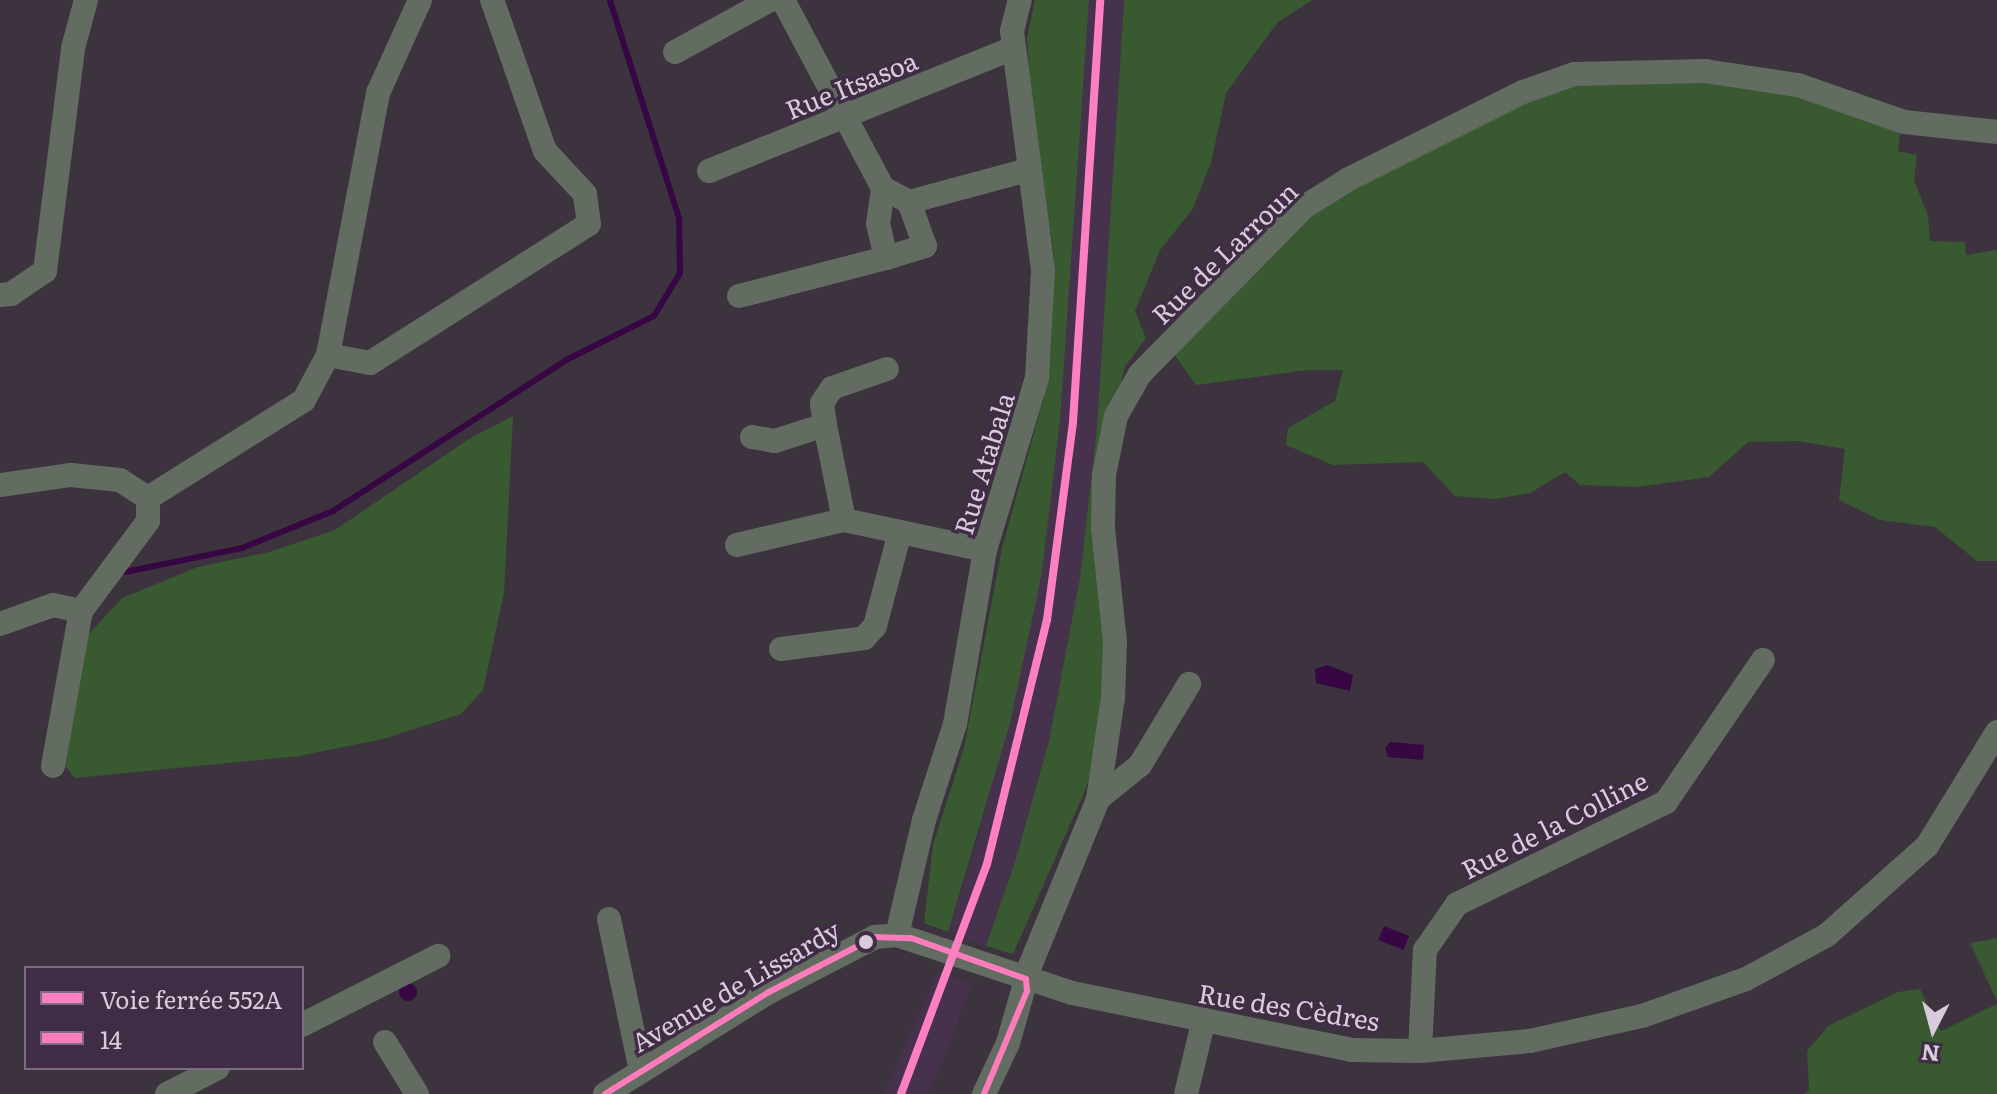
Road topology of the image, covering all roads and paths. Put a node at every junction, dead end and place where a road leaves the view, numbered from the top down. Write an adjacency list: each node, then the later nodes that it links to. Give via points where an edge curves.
1 (86, 0): 16 (street, via 73,48 45,271 11,294)
2 (420, 0): 18 (street, via 378,93)
3 (492, 0): 18 (street, via 545,151 585,194 589,224 370,363)
4 (770, 0): 8 (street)
5 (783, 0): 9 (street)
6 (1020, 0): 7 (street, Rue Atabala)
7 (1013, 48): 9 (street, Rue Itsasoa); 11 (street, Rue Atabala)
8 (675, 52)
9 (844, 116): 12 (street, Rue Itsasoa); 13 (street)
10 (1997, 132): 35 (street, Rue de Larroun, via 1904,122 1798,85 1736,76 1574,74 1510,99 1304,207 1140,374 1116,416 1104,475 1103,527 1115,642 1113,698)
11 (1028, 170): 14 (street); 27 (street, Rue Atabala, via 1043,270 1037,378)
12 (709, 171)
13 (883, 188): 14 (street); 15 (street, via 878,224)
14 (909, 202): 15 (street, via 925,246)
15 (886, 258): 17 (street)
16 (0, 295)
17 (739, 296)
18 (328, 355): 23 (street, via 304,400)
19 (887, 369): 20 (street, via 832,388 822,403)
20 (825, 425): 21 (street, via 775,441); 24 (street)
21 (752, 437)
22 (0, 485): 23 (street, via 71,475 120,480)
23 (148, 498): 28 (street, via 148,521)
24 (844, 520): 25 (street); 26 (street)
25 (900, 532): 27 (street); 30 (street, via 875,626 864,638)
26 (737, 545)
27 (985, 550): 37 (street, Rue Atabala, via 955,724 924,820)
28 (81, 611): 29 (street, via 53,605); 34 (street)
29 (0, 624)
30 (781, 649)
31 (1763, 660): 43 (street, Rue de la Colline, via 1666,802 1457,904 1425,950)
32 (1189, 684): 35 (street, via 1140,765)
33 (1997, 732): 43 (street, Rue des Cèdres, via 1927,846 1827,935 1746,979 1642,1016 1530,1041)
34 (53, 766)
35 (1098, 799): 39 (street, Rue de Larroun)
36 (609, 919): 45 (street)
37 (904, 937): 39 (street, Rue des Cèdres); 45 (street, Avenue de Lissardy, via 875,937 769,992)
38 (438, 956): 41 (street)
39 (1016, 975): 40 (street, Rue des Cèdres); 49 (street, Rue de Larroun, via 1008,1043)
40 (1203, 1023): 43 (street, Rue des Cèdres, via 1351,1050); 50 (street)
41 (304, 1024)
42 (385, 1042): 47 (street)
43 (1420, 1051)
44 (214, 1070): 46 (street)
45 (641, 1071): 48 (street, Avenue de Lissardy)
46 (167, 1094)
47 (417, 1094)
48 (605, 1094)
49 (984, 1094)
50 (1186, 1094)

